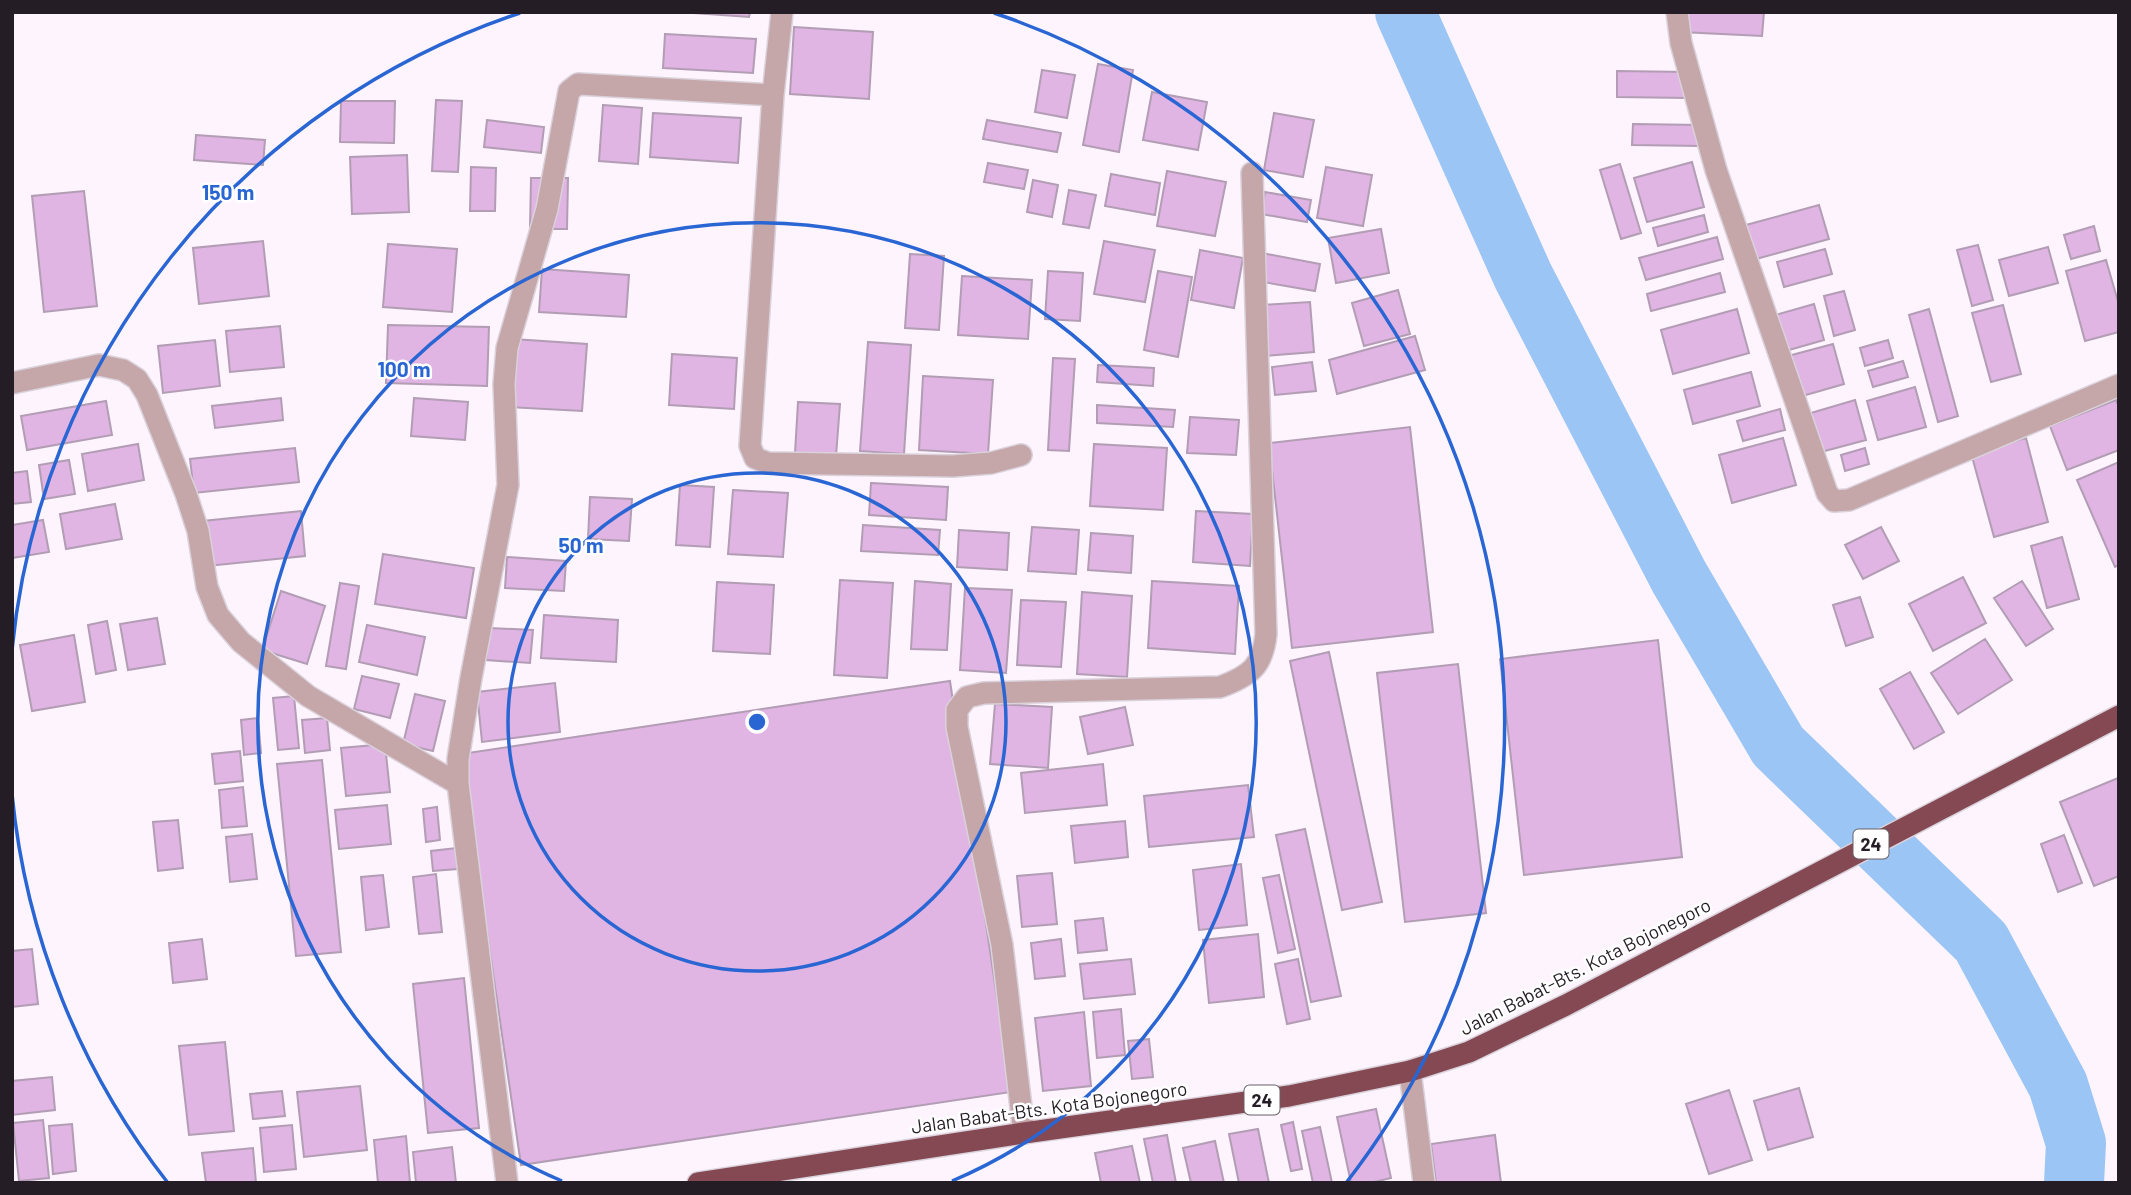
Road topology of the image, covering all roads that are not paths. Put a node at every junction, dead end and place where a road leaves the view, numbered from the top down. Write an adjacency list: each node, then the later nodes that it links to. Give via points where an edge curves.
1 (782, 12): 3 (street)
2 (1677, 12): 6 (street, via 1681,43 1716,170 1827,493 1834,501 1849,500)
3 (773, 95): 7 (street, via 750,446 755,457 768,463 953,466); 9 (street, via 578,84 569,91 547,209 507,348 508,485 471,678)
4 (1252, 173): 11 (street, via 1264,654 1240,680 1220,687 984,693 967,696 957,710 1002,945)
5 (12, 383): 9 (street, via 99,365 123,370 137,379 186,494 218,615 241,642 308,696)
6 (2119, 384)
7 (1021, 455)
8 (2119, 716): 10 (highway, Jalan Babat-Bts. Kota Bojonegoro / 24, via 1542,1017 1469,1052)
9 (458, 784): 12 (street)
10 (1410, 1071): 11 (highway, Jalan Babat-Bts. Kota Bojonegoro / 24, via 1289,1096); 14 (street)
11 (1024, 1133): 13 (highway, Jalan Babat-Bts. Kota Bojonegoro / 24)
12 (507, 1183)
13 (698, 1183)
14 (1424, 1183)

